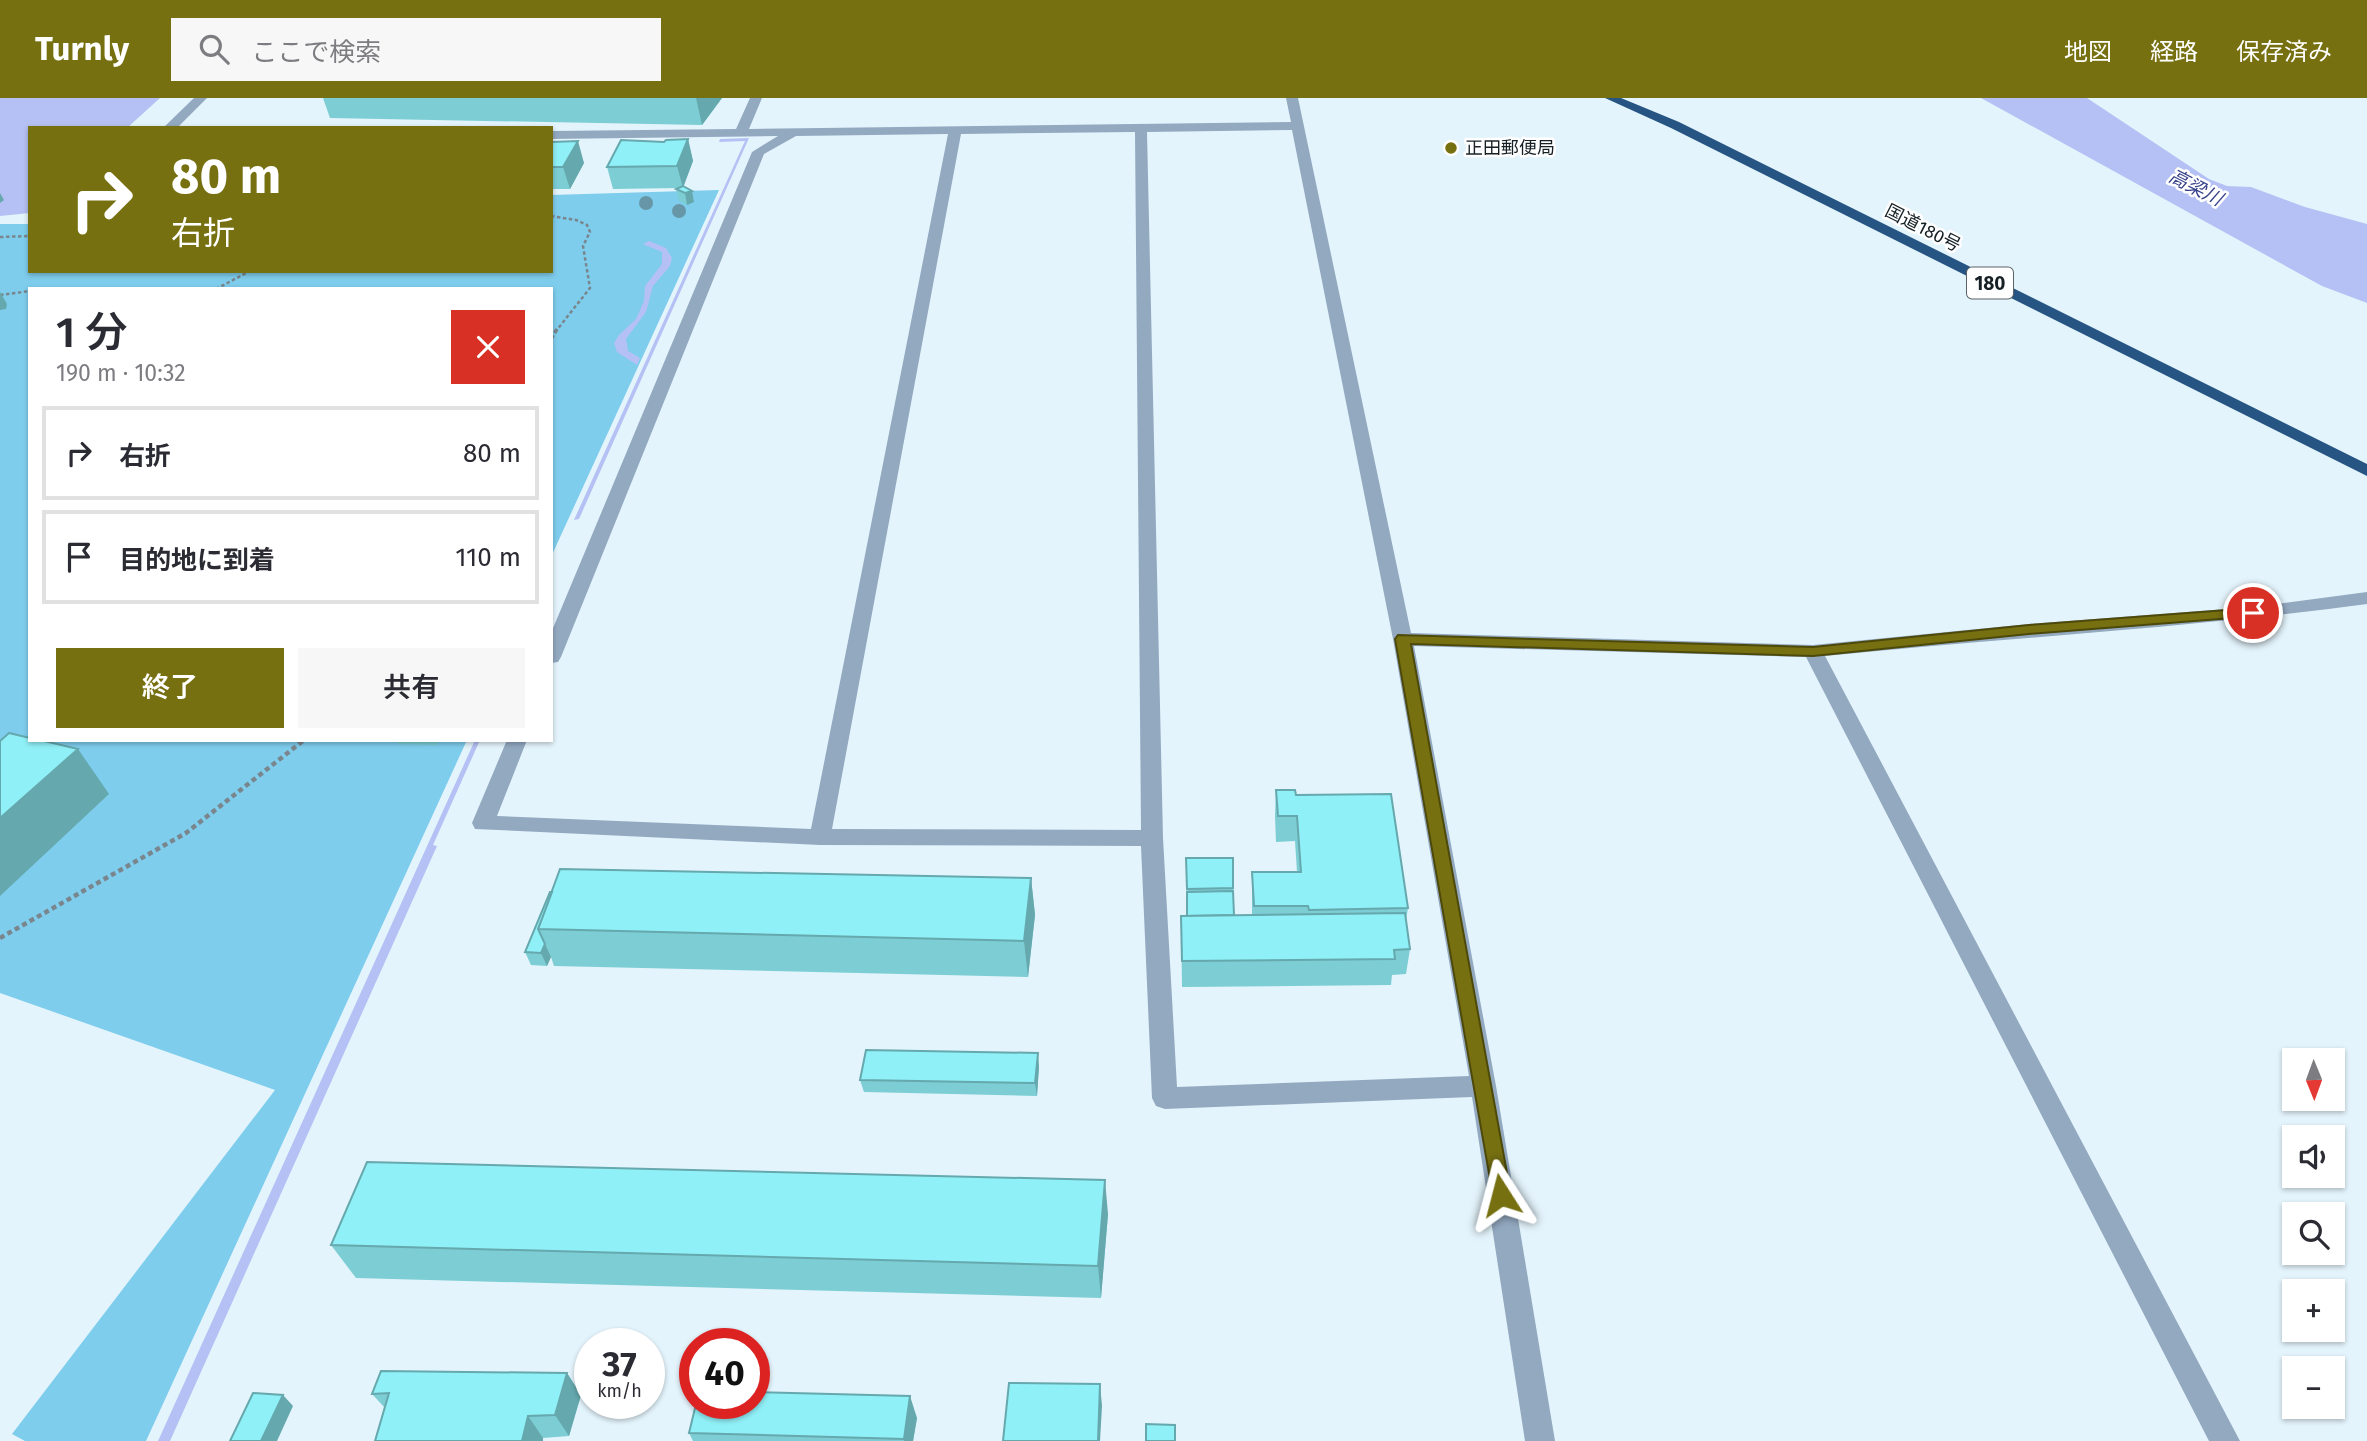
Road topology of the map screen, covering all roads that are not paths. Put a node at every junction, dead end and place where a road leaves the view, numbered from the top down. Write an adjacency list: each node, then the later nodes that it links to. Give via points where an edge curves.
1 (201, 98): 5 (street)
2 (756, 98): 10 (street)
3 (1292, 98): 6 (street)
4 (1611, 98): 12 (highway, 国道180号 / 180, via 1687,131)
5 (171, 126)
6 (1296, 126): 7 (street); 14 (street)
7 (1141, 127): 9 (street); 19 (street)
8 (796, 131): 9 (street); 10 (street); 15 (street, via 758,152)
9 (955, 131): 18 (street)
10 (740, 134): 11 (street)
11 (553, 135)
12 (2367, 471)
13 (2367, 598): 16 (street, via 2253,613)
14 (1403, 639): 16 (street); 20 (street)
15 (553, 652)
16 (1813, 652): 22 (street)
17 (516, 742): 18 (street, via 483,823)
18 (820, 837): 19 (street)
19 (1152, 838): 20 (street, via 1165,1098)
20 (1483, 1086): 21 (street)
21 (1541, 1441)
22 (2225, 1441)

